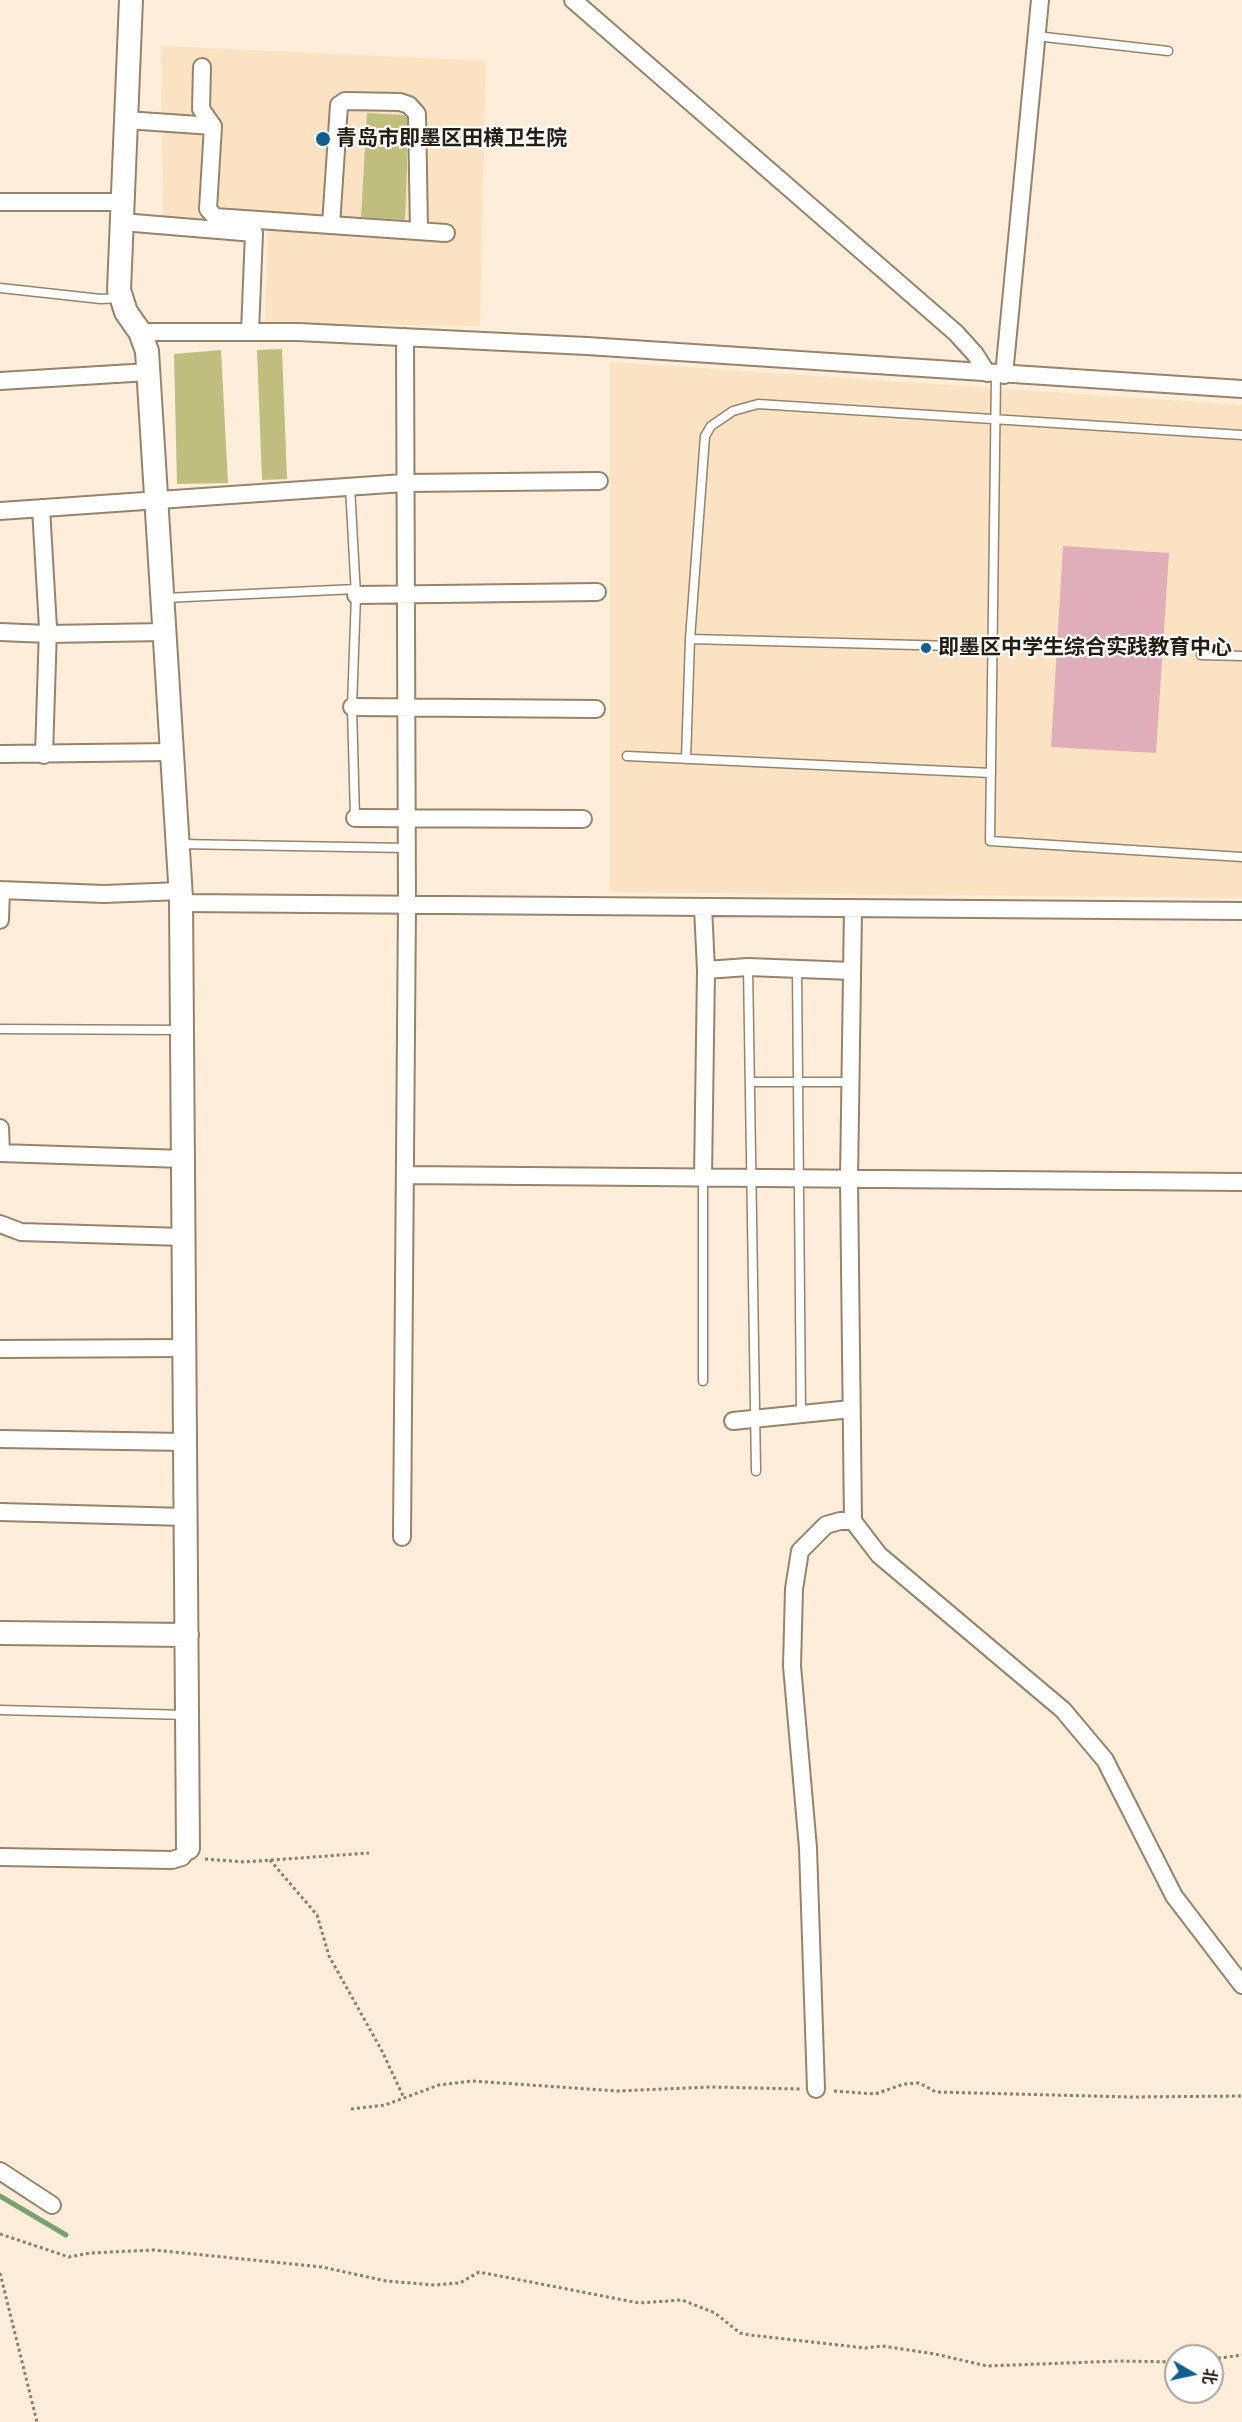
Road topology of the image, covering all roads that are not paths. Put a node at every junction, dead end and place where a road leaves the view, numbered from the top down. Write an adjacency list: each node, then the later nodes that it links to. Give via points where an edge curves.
1 (131, 0): 7 (street)
2 (573, 0): 20 (street, via 956,333)
3 (1040, 0): 4 (street)
4 (1036, 36): 5 (lane); 20 (street)
5 (1168, 51)
6 (202, 67): 8 (street, via 201,109)
7 (126, 120): 8 (street); 10 (street)
8 (213, 126): 11 (street, via 208,209 216,217)
9 (0, 202): 10 (street)
10 (123, 212): 15 (street, via 119,290); 17 (street, via 255,233)
11 (331, 225): 12 (street); 12 (street, via 339,105 345,101 400,102 417,114)
12 (419, 231): 13 (street)
13 (446, 233)
14 (0, 288): 15 (lane)
15 (122, 298): 16 (street, via 126,312)
16 (140, 332): 17 (street); 19 (street)
17 (250, 332): 18 (street)
18 (405, 337): 20 (street); 26 (street)
19 (149, 372): 21 (street); 28 (street)
20 (995, 374): 22 (street); 23 (lane)
21 (0, 381)
22 (1242, 390)
23 (995, 417): 24 (lane); 38 (lane, via 758,404 733,411 711,426 705,436); 39 (lane)
24 (1242, 435)
25 (598, 481): 26 (street)
26 (404, 483): 27 (street); 33 (street)
27 (350, 487): 28 (street); 31 (lane)
28 (156, 500): 29 (street); 34 (street)
29 (42, 508): 30 (street); 37 (street)
30 (0, 511)
31 (356, 592): 33 (street); 34 (lane); 42 (lane)
32 (597, 592): 33 (street)
33 (404, 594): 43 (street)
34 (162, 598): 36 (street)
35 (0, 632): 37 (street)
36 (164, 632): 37 (street); 45 (street)
37 (48, 634): 47 (street)
38 (690, 639): 39 (lane); 49 (lane)
39 (992, 647): 50 (lane)
40 (1201, 655): 41 (lane)
41 (1242, 656)
42 (352, 707): 43 (street); 51 (lane)
43 (405, 708): 44 (street); 52 (street)
44 (596, 709)
45 (172, 752): 47 (street); 54 (street)
46 (0, 754): 47 (street)
47 (44, 754)
48 (627, 756): 49 (lane)
49 (686, 759): 50 (lane)
50 (991, 773): 56 (lane, via 990,841)
51 (355, 818): 52 (street)
52 (406, 818): 53 (street); 55 (street)
53 (583, 819)
54 (177, 844): 55 (lane); 58 (street)
55 (406, 848): 59 (street)
56 (1242, 857)
57 (1, 890): 58 (street); 63 (street)
58 (181, 897): 59 (street); 69 (street)
59 (407, 905): 60 (street); 76 (street)
60 (703, 907): 61 (street); 66 (street)
61 (853, 908): 62 (street); 67 (street)
62 (1242, 911)
63 (0, 920)
64 (748, 968): 65 (street); 66 (street); 70 (lane)
65 (797, 969): 67 (street); 71 (lane)
66 (706, 970): 77 (street)
67 (852, 971): 72 (street)
68 (0, 1029): 69 (lane)
69 (182, 1030): 75 (street)
70 (750, 1082): 71 (lane); 78 (lane)
71 (798, 1082): 72 (lane); 79 (lane)
72 (850, 1082): 80 (street)
73 (0, 1128): 74 (street)
74 (0, 1153): 75 (street)
75 (183, 1159): 83 (street)
76 (405, 1175): 77 (street); 97 (street)
77 (703, 1178): 78 (street); 86 (lane)
78 (751, 1179): 79 (street); 89 (lane)
79 (799, 1179): 80 (street); 88 (lane)
80 (849, 1180): 81 (street); 87 (street)
81 (1242, 1182)
82 (0, 1224): 83 (street, via 21,1232)
83 (183, 1237): 84 (street)
84 (184, 1348): 85 (street); 92 (street)
85 (0, 1349)
86 (703, 1381)
87 (851, 1409): 88 (street); 96 (street)
88 (801, 1414): 89 (street)
89 (755, 1418): 90 (street); 93 (lane)
90 (733, 1421)
91 (0, 1440): 92 (street)
92 (185, 1442): 95 (street)
93 (756, 1471)
94 (0, 1512): 95 (street)
95 (186, 1517): 99 (street)
96 (853, 1521): 104 (street, via 879,1555 1063,1710 1098,1751 1174,1896); 105 (street, via 826,1525 800,1551 794,1589 792,1666 808,1848)
97 (402, 1537)
98 (0, 1633): 99 (street)
99 (187, 1635): 101 (street)
100 (0, 1710): 101 (lane)
101 (187, 1715): 102 (street)
102 (188, 1848): 103 (street, via 182,1857 172,1860)
103 (0, 1857)
104 (1242, 1985)
105 (816, 2090)
106 (0, 2171): 107 (street)
107 (52, 2205)

